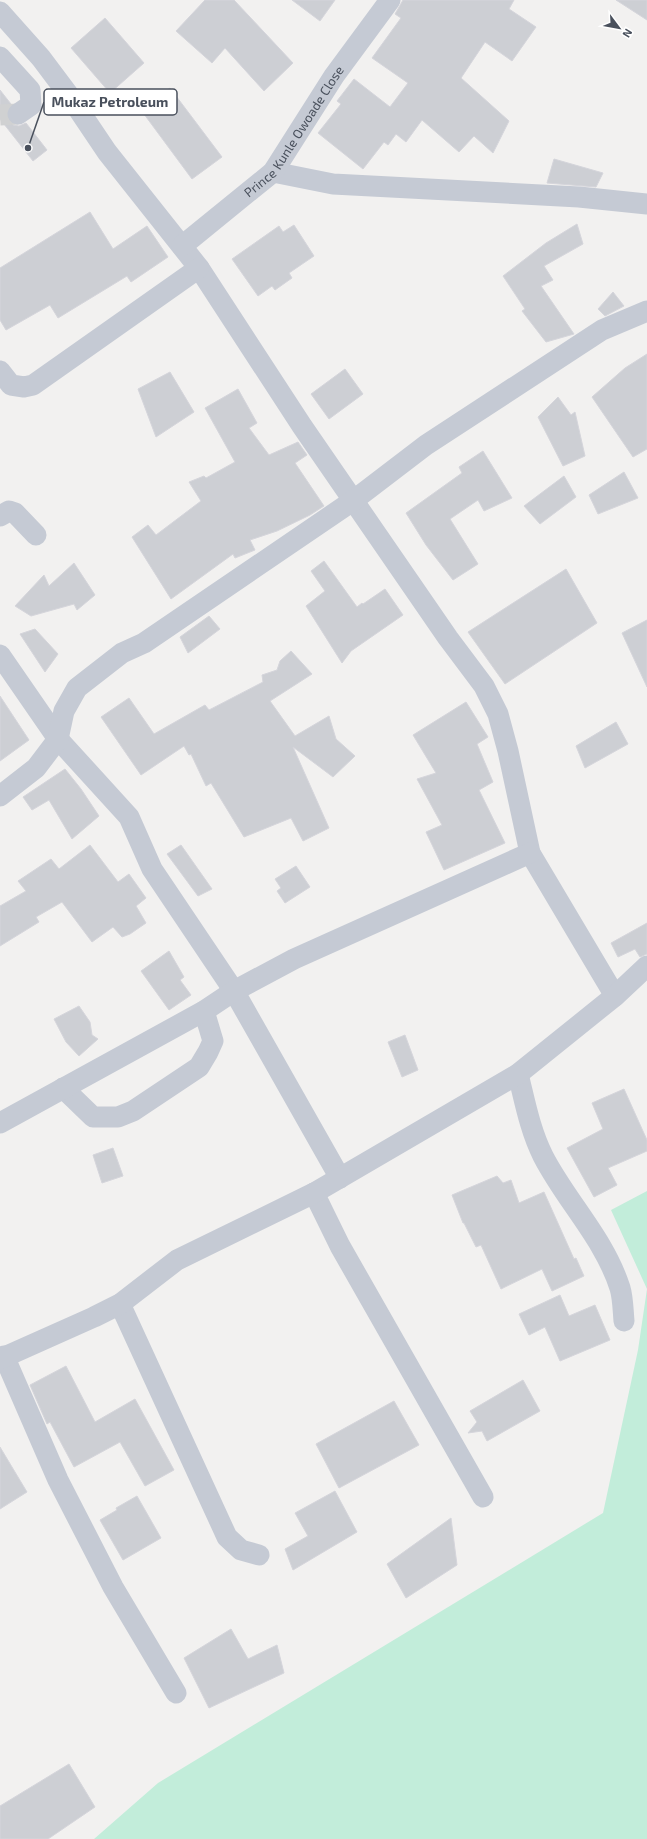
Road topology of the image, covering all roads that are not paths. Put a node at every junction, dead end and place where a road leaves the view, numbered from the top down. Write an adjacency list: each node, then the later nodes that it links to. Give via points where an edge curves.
1 (388, 0): 5 (street, Prince Kunle Owoade Close, via 334,76)
2 (0, 12): 7 (street, via 41,58 107,152)
3 (0, 58): 4 (street, via 30,90 31,105)
4 (18, 114)
5 (273, 172): 6 (street, via 333,184 579,197); 7 (street, Prince Kunle Owoade Close)
6 (647, 204)
7 (182, 246): 8 (street)
8 (199, 268): 10 (street, via 34,385 24,388 11,385); 11 (street, via 302,426)
9 (647, 311): 11 (street, via 602,330 426,445)
10 (0, 371)
11 (354, 500): 15 (street, via 144,643 122,653 93,674 77,688 64,711); 17 (street, via 448,638 484,686 498,714)
12 (0, 516): 13 (street, via 9,511 15,513)
13 (36, 535)
14 (0, 655): 15 (street)
15 (58, 738): 16 (street, via 36,768); 19 (street, via 128,817 152,869)
16 (0, 796)
17 (530, 853): 19 (street, via 294,959); 20 (street)
18 (647, 966): 20 (street)
19 (234, 991): 21 (street); 25 (street)
20 (615, 996): 22 (street)
21 (204, 1011): 23 (street); 23 (street, via 213,1041 199,1067 133,1111 118,1118 93,1117)
22 (518, 1074): 25 (street); 28 (street, via 531,1130 543,1157 613,1269 620,1290)
23 (63, 1088): 24 (street)
24 (0, 1123)
25 (340, 1178): 26 (street)
26 (314, 1193): 27 (street, via 177,1260); 30 (street, via 340,1246)
27 (120, 1304): 29 (street, via 94,1318); 31 (street, via 227,1538 241,1550)
28 (624, 1321)
29 (2, 1357): 32 (street, via 58,1480 113,1587)
30 (483, 1497)
31 (260, 1555)
32 (176, 1693)

